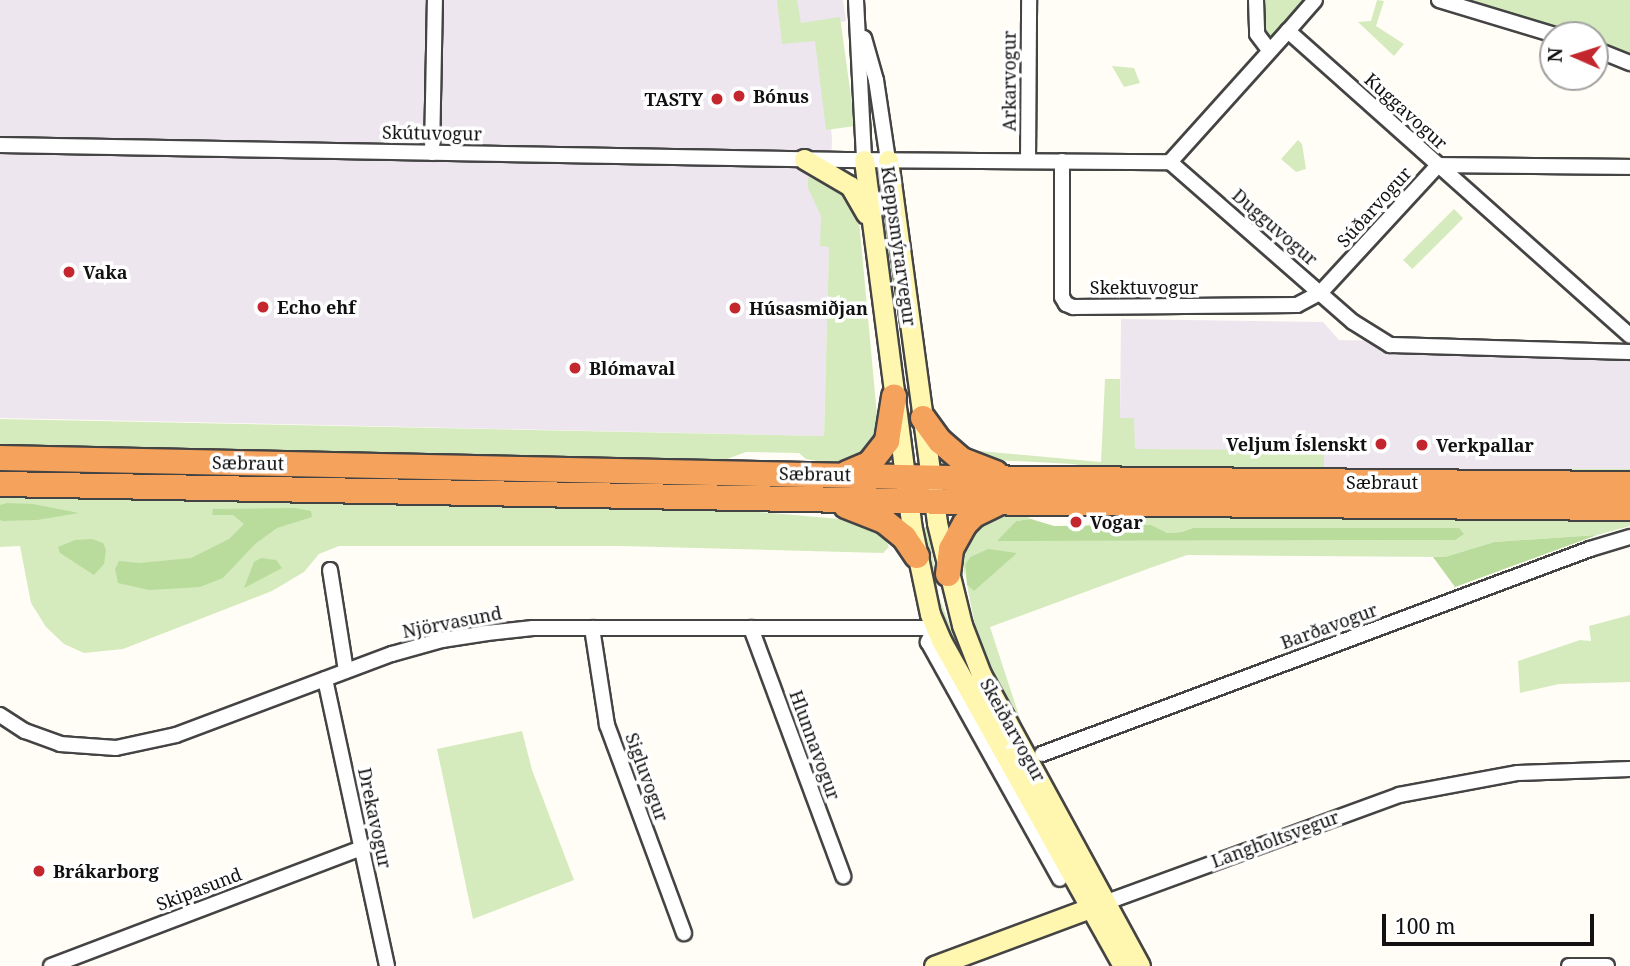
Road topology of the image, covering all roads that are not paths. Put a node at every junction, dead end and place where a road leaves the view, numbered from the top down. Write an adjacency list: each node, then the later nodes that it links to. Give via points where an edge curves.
1 (435, 0): 14 (street)
2 (856, 0): 7 (street, Kleppsmýrarvegur)
3 (1029, 0): 18 (street, Arkarvogur)
4 (1256, 0): 10 (street, via 1257,34)
5 (1315, 0): 9 (street)
6 (1439, 0): 8 (street)
7 (858, 16): 16 (street, Kleppsmýrarvegur); 17 (street, Kleppsmýrarvegur, via 876,80)
8 (1539, 30)
9 (1288, 32): 10 (street); 21 (street, Kuggavogur)
10 (1270, 51): 20 (street)
11 (1609, 55): 12 (street)
12 (1630, 63)
13 (0, 145): 14 (street, Skútuvogur)
14 (432, 153): 15 (street, Skútuvogur)
15 (804, 159): 16 (street, Skútuvogur); 23 (street, via 850,186 863,205)
16 (864, 160): 17 (street); 23 (street, Kleppsmýrarvegur)
17 (888, 160): 18 (street); 28 (street, Kleppsmýrarvegur)
18 (1028, 161): 19 (street)
19 (1062, 161): 20 (street); 24 (street, Skektuvogur, via 1062,297 1066,304 1284,306 1308,301)
20 (1170, 162): 24 (street, Dugguvogur)
21 (1438, 165): 22 (street, Súðarvogur); 24 (street, Súðarvogur); 25 (street, Kuggavogur)
22 (1630, 167)
23 (873, 240): 27 (street, Kleppsmýrarvegur)
24 (1321, 292): 26 (street, Dugguvogur, via 1353,321 1384,343 1398,347)
25 (1630, 336)
26 (1630, 352)
27 (894, 397): 30 (highway, via 887,441 870,463); 35 (street, Kleppsmýrarvegur)
28 (923, 418): 31 (street, Kleppsmýrarvegur); 32 (highway, via 962,460)
29 (0, 458): 30 (highway, Sæbraut)
30 (842, 475): 35 (highway, Sæbraut)
31 (931, 477): 32 (highway, Sæbraut); 35 (highway, Sæbraut); 37 (street, Skeiðarvogur)
32 (1017, 479): 34 (highway, Sæbraut)
33 (0, 484): 36 (highway, Sæbraut)
34 (1630, 484)
35 (906, 489): 36 (highway, Sæbraut); 37 (highway, Sæbraut); 41 (street, Skeiðarvogur)
36 (822, 499): 41 (highway, via 862,510 884,522 904,537)
37 (934, 502): 38 (highway, Sæbraut); 43 (street, Skeiðarvogur)
38 (1000, 503): 39 (highway, Sæbraut); 43 (highway, via 965,524 951,550)
39 (1630, 508)
40 (1630, 537): 50 (street, Barðavogur)
41 (917, 556): 46 (street, Skeiðarvogur)
42 (330, 570): 47 (street)
43 (948, 574): 56 (street, Skeiðarvogur, via 981,674)
44 (592, 628): 45 (street, Njörvasund); 47 (street, Njörvasund, via 533,628 442,640); 57 (street, Sigluvogur, via 607,725)
45 (751, 628): 46 (street, Njörvasund); 54 (street, Hlunnavogur)
46 (935, 628): 52 (street, Skeiðarvogur)
47 (346, 671): 48 (street, Njörvasund)
48 (325, 679): 49 (street, Njörvasund, via 176,735 116,748 60,744 25,731); 53 (street, Drekavogur)
49 (0, 715)
50 (1042, 754)
51 (1630, 769): 56 (street, Langholtsvegur, via 1518,773 1399,795)
52 (1048, 844): 55 (street, Skeiðarvogur); 56 (street, Skeiðarvogur)
53 (362, 848): 58 (street, Skipasund); 59 (street, Drekavogur)
54 (843, 876)
55 (1060, 879)
56 (1099, 905): 60 (street, Langholtsvegur); 61 (street, Skeiðarvogur); 62 (street, Skeiðarvogur)
57 (684, 933)
58 (51, 966)
59 (387, 966)
60 (934, 966)
61 (1123, 966)
62 (1140, 966)
63 (1569, 966): 64 (street)
64 (1607, 966)

